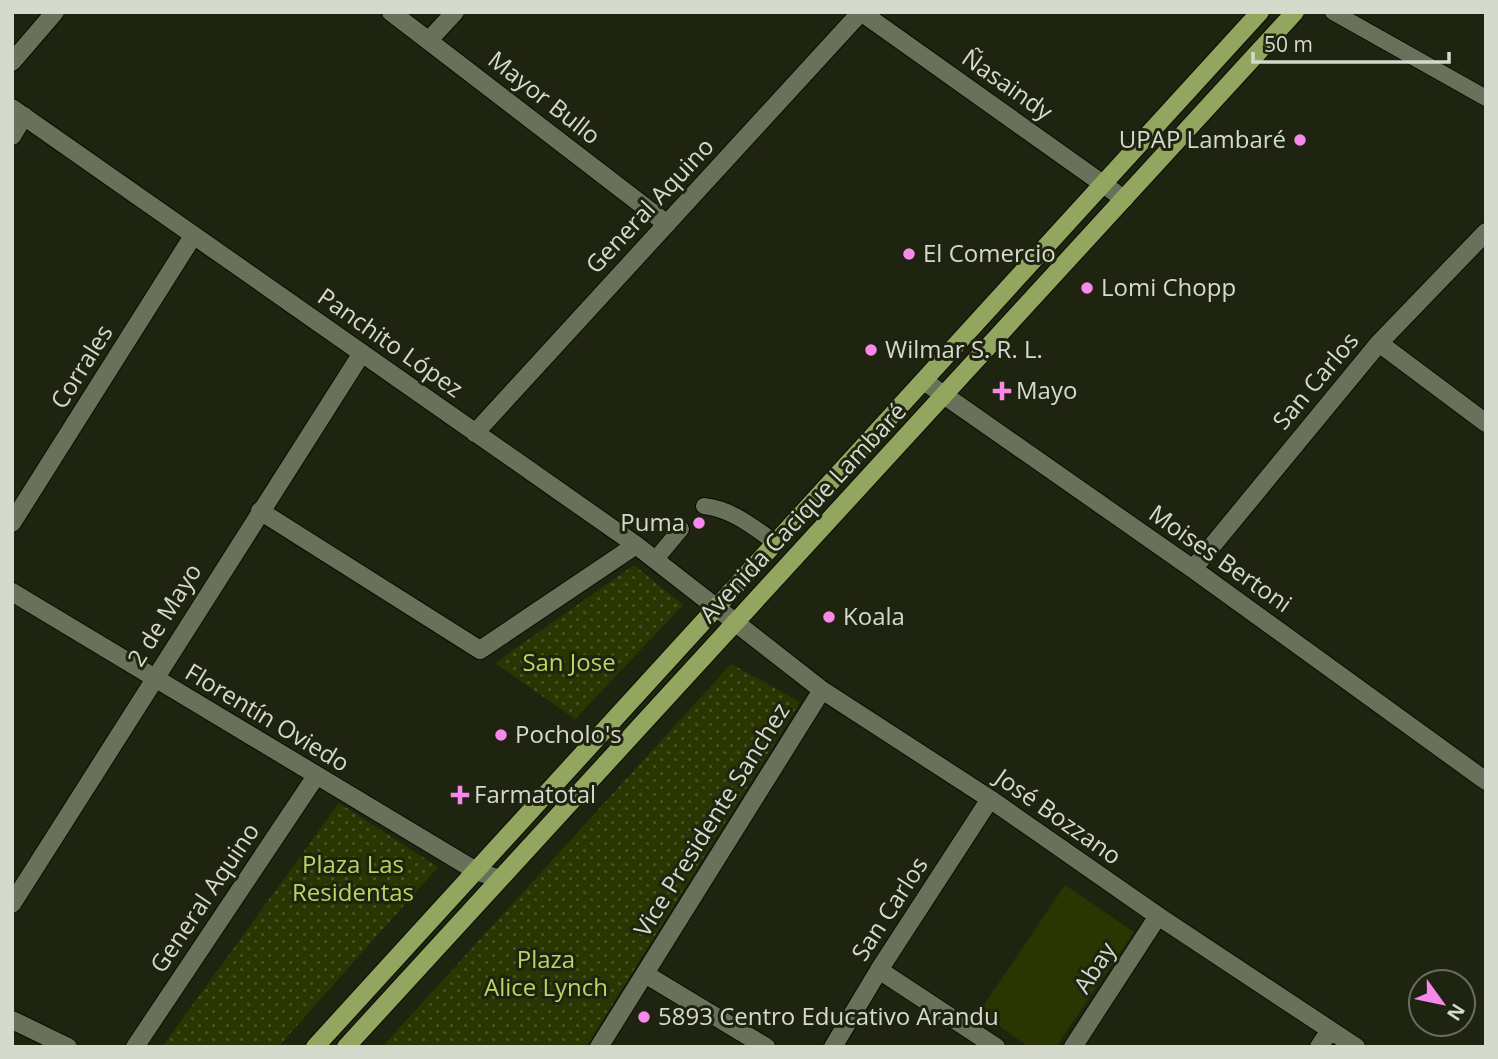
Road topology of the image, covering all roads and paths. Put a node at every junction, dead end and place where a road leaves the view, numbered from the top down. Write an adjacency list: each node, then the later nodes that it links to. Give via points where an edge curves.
1 (55, 12): 9 (street)
2 (391, 12): 8 (street, Mayor Bullo)
3 (454, 12): 8 (street)
4 (861, 12): 13 (street, Ñasaindy); 15 (street, General Aquino)
5 (1260, 12): 13 (main road, Avenida Cacique Lambaré)
6 (1295, 12): 14 (main road, Avenida Cacique Lambaré)
7 (1333, 12): 10 (lane)
8 (429, 40): 15 (street, Mayor Bullo)
9 (12, 62)
10 (1486, 98)
11 (18, 112): 12 (street); 17 (street, Panchito López)
12 (12, 136)
13 (1104, 183): 14 (street, Ñasaindy); 20 (main road, Avenida Cacique Lambaré)
14 (1124, 199): 21 (main road, Avenida Cacique Lambaré)
15 (667, 224): 23 (street, General Aquino)
16 (1486, 232): 18 (street, San Carlos)
17 (193, 236): 19 (street, Panchito López); 26 (street, Corrales)
18 (1379, 343): 22 (street); 31 (street, San Carlos)
19 (362, 353): 23 (street, Panchito López); 25 (street, 2 de Mayo)
20 (925, 381): 21 (street, Moises Bertoni); 28 (main road, Avenida Cacique Lambaré)
21 (943, 396): 31 (street, Moises Bertoni); 34 (main road, Avenida Cacique Lambaré)
22 (1486, 423)
23 (475, 433): 29 (street, Panchito López)
24 (704, 506): 28 (lane, via 733,513)
25 (260, 511): 29 (street, via 480,650); 35 (street, 2 de Mayo)
26 (12, 523)
27 (681, 529): 30 (lane)
28 (776, 542): 33 (main road, Avenida Cacique Lambaré)
29 (636, 545): 30 (street, Panchito López)
30 (655, 560): 33 (street, Panchito López)
31 (1193, 569): 38 (street, Moises Bertoni)
32 (12, 592): 35 (street, Florentín Oviedo)
33 (716, 608): 34 (street, Panchito López); 40 (main road, Avenida Cacique Lambaré)
34 (736, 622): 36 (street, José Bozzano); 41 (main road, Avenida Cacique Lambaré)
35 (155, 678): 37 (street, Florentín Oviedo); 42 (street, 2 de Mayo)
36 (822, 690): 39 (street, José Bozzano); 45 (street, Vice Presidente Sanchez)
37 (316, 776): 40 (street, Florentín Oviedo); 49 (street, General Aquino)
38 (1486, 781)
39 (990, 799): 43 (street, José Bozzano); 44 (street, San Carlos)
40 (476, 871): 41 (street, Florentín Oviedo); 50 (main road, Avenida Cacique Lambaré)
41 (500, 879): 51 (main road, Avenida Cacique Lambaré)
42 (12, 904)
43 (1158, 916): 47 (street, José Bozzano); 56 (street, Abay)
44 (879, 971): 54 (street, San Carlos); 55 (street)
45 (645, 974): 52 (street, Vice Presidente Sanchez); 53 (street)
46 (12, 1020): 48 (street)
47 (1330, 1030): 57 (street); 58 (street, José Bozzano)
48 (68, 1047)
49 (135, 1047)
50 (314, 1047)
51 (346, 1047)
52 (599, 1047)
53 (766, 1047)
54 (833, 1047)
55 (996, 1047)
56 (1073, 1047)
57 (1319, 1047)
58 (1356, 1047)

